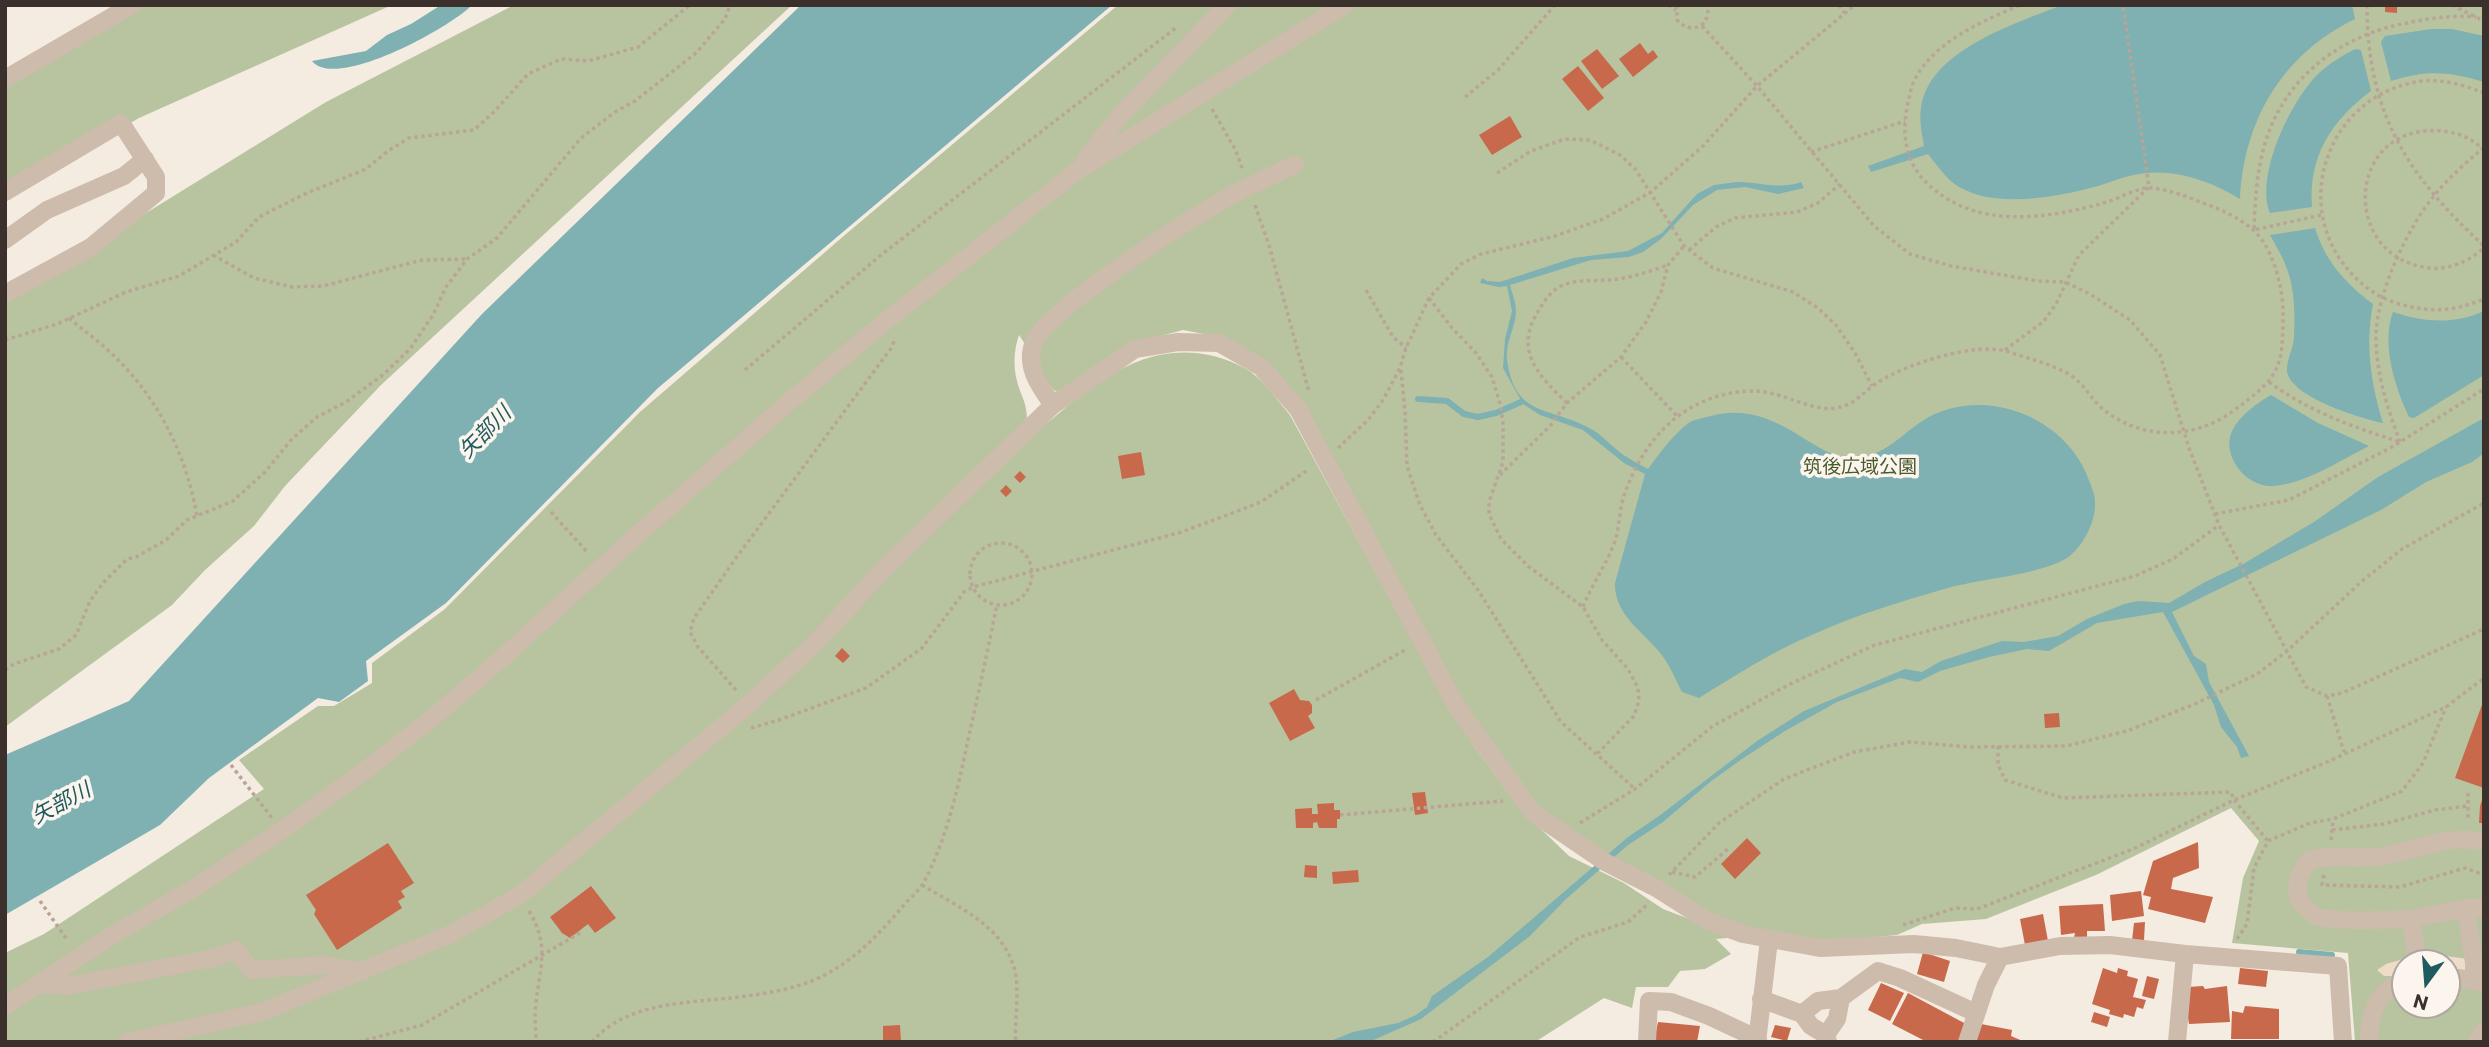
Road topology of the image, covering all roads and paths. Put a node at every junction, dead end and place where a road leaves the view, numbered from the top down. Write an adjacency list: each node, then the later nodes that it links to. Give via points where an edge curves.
1 (132, 5): 22 (street)
2 (690, 5): 48 (path, via 638,47 588,61 561,60 528,74 474,130 409,138 366,170 260,217 236,242)
3 (730, 5): 50 (path, via 696,53 581,138 497,238)
4 (1227, 5): 34 (street, via 1119,117)
5 (1345, 5): 34 (street)
6 (1555, 5): 26 (path, via 1498,70)
7 (1668, 5): 15 (path)
8 (1707, 5): 20 (path, via 1708,16)
9 (1839, 5): 16 (path)
10 (1855, 5): 16 (path)
11 (2020, 5): 28 (path, via 1987,19 1929,60 1914,81)
12 (2123, 5): 38 (path)
13 (2367, 5): 21 (path)
14 (2452, 5): 17 (path)
15 (1676, 7): 20 (path, via 1678,20 1686,27)
16 (1844, 13): 23 (path)
17 (2476, 17): 19 (path); 21 (path, via 2430,19)
18 (1186, 21): 65 (path, via 881,255)
19 (2484, 21)
20 (1702, 26): 23 (path)
21 (2367, 33): 25 (path); 43 (path, via 2330,52 2300,80 2278,112 2262,153)
22 (5, 79)
23 (1757, 86): 31 (path); 40 (path, via 1703,146)
24 (2484, 93): 25 (path, via 2459,83 2422,81)
25 (2380, 96): 29 (path); 42 (path, via 2356,111 2333,141 2321,175)
26 (1465, 97)
27 (1207, 99): 37 (path, via 1236,151)
28 (1905, 121): 31 (path); 38 (path, via 1911,163 1923,180 1944,199 1969,211 2003,217 2039,216 2106,203)
29 (2395, 141): 30 (path, via 2416,132 2439,130 2461,135); 41 (path); 49 (path, via 2379,156 2368,176 2364,198 2367,220 2378,240)
30 (2483, 149): 41 (path)
31 (1811, 152): 36 (path)
32 (145, 159): 39 (street, via 121,123); 44 (street, via 124,176 47,210); 54 (street, via 156,177 156,192 91,247)
33 (1295, 165): 37 (street)
34 (1077, 171): 59 (street)
35 (1497, 173): 40 (path, via 1531,150 1565,139 1590,140 1620,155)
36 (1840, 184): 47 (path, via 1818,203 1797,212 1735,218); 52 (path, via 1874,226 1910,254 1951,266)
37 (1249, 187): 69 (path); 71 (street, via 1115,271 1061,310 1034,340 1031,360 1037,382)
38 (2149, 187): 43 (path, via 2225,211); 52 (path, via 2079,255)
39 (5, 192)
40 (1651, 192): 45 (path); 55 (path, via 1603,219 1481,254 1461,264)
41 (2433, 196): 46 (path); 49 (path)
42 (2321, 215): 43 (path); 56 (path, via 2331,247 2353,277)
43 (2254, 230): 66 (path, via 2270,254 2283,293 2283,338 2277,372)
44 (5, 240)
45 (1684, 246): 47 (path); 51 (path)
46 (2484, 247): 49 (path, via 2461,263 2439,268 2415,266)
47 (1689, 250): 67 (path, via 1713,268 1793,292 1818,308 1836,326)
48 (213, 256): 50 (path, via 254,278 292,287 323,286 422,260); 58 (path, via 178,276 126,292)
49 (2397, 258): 56 (path)
50 (467, 259): 80 (path, via 410,349 384,374 317,417 233,501)
51 (1668, 265): 63 (path, via 1661,292); 70 (path, via 1560,286 1546,299 1531,321 1531,360)
52 (2065, 282): 62 (path, via 2044,321); 73 (path, via 2130,320 2160,355)
53 (1366, 290): 61 (path, via 1393,337)
54 (5, 294)
55 (1429, 298): 61 (path); 76 (path, via 1492,377 1503,422)
56 (2382, 298): 57 (path, via 2420,310 2460,309); 74 (path, via 2376,332 2379,373)
57 (2484, 299)
58 (69, 318): 60 (path); 80 (path, via 111,353 146,392 173,436 192,486)
59 (886, 321): 82 (street); 94 (path, via 895,338 892,347 694,618 690,632 698,647)
60 (5, 340)
61 (1406, 348): 64 (path)
62 (2005, 350): 67 (path, via 1933,358); 73 (path, via 2070,375 2101,408 2127,424 2172,435)
63 (1621, 357): 70 (path); 72 (path)
64 (1400, 368): 75 (path, via 1368,420); 99 (path, via 1407,466 1420,505 1561,722)
65 (745, 370)
66 (2269, 382): 73 (path, via 2222,419); 74 (path, via 2323,415)
67 (1872, 386): 72 (path, via 1856,402 1833,409 1754,390 1722,394)
68 (2484, 389): 74 (path)
69 (1310, 398)
70 (1567, 403): 76 (path)
71 (1053, 405): 75 (street, via 1135,349 1178,342 1219,343 1261,368 1298,409); 94 (street)
72 (1677, 416): 86 (path, via 1655,437 1633,472 1614,543)
73 (2184, 433): 79 (path)
74 (2400, 442): 79 (path, via 2289,500)
75 (1325, 457): 83 (path, via 1261,502 1182,532); 88 (street)
76 (1500, 475): 86 (path, via 1489,514 1501,539 1528,566)
77 (2484, 503): 89 (path, via 2402,549)
78 (551, 512): 82 (path)
79 (2215, 514): 81 (path)
80 (197, 516): 90 (path, via 166,540 127,559 90,601 76,635 59,649)
81 (2219, 525): 89 (path); 101 (path, via 2173,559 2135,576 1875,645 1713,726)
82 (601, 568): 107 (street, via 432,719)
83 (1031, 572): 84 (path); 84 (path, via 1016,548 993,544 974,558); 85 (path, via 1022,596)
84 (973, 587): 85 (path, via 985,600); 96 (path, via 964,592 922,648 866,688 779,720 742,730)
85 (997, 604): 113 (path, via 957,791 938,853)
86 (1583, 607): 99 (path, via 1639,688 1634,716)
87 (2484, 629): 92 (path)
88 (1422, 640): 93 (path); 108 (street, via 1457,707 1533,813)
89 (2286, 652): 92 (path, via 2306,687); 97 (path, via 2245,680 2127,731 2066,746)
90 (5, 670)
91 (2484, 678): 95 (path)
92 (2327, 696): 98 (path)
93 (1316, 700)
94 (748, 705): 96 (street)
95 (2446, 707): 98 (path); 109 (path, via 2423,763 2402,791)
96 (721, 729): 115 (street)
97 (1998, 746): 103 (path, via 1998,765 2005,780 2063,798 2231,792); 112 (path, via 1910,742 1854,752 1784,779 1719,823)
98 (2344, 752): 103 (path)
99 (1597, 754): 101 (path)
100 (231, 765): 107 (path)
101 (1635, 789): 108 (path, via 1576,826)
102 (1505, 800): 105 (path)
103 (2234, 800): 109 (path); 119 (path, via 2133,849 1977,909 1955,908)
104 (2468, 806): 106 (path)
105 (1340, 815)
106 (2331, 830)
107 (281, 831): 127 (street)
108 (1574, 841): 114 (street)
109 (2268, 841): 125 (path, via 2254,867 2247,924)
110 (2484, 842): 118 (street, via 2445,839 2376,857 2328,855 2309,860 2298,875 2296,891 2316,916)
111 (1728, 849): 112 (path, via 1695,877)
112 (1672, 872): 114 (path)
113 (922, 885): 144 (path, via 853,957 810,982 631,1014); 145 (path, via 986,924 1003,946 1015,971)
114 (1656, 888): 121 (street, via 1708,921); 146 (path, via 1649,903 1628,922 1580,937)
115 (520, 895): 123 (path, via 536,922); 128 (street, via 451,934)
116 (40, 901): 127 (path)
117 (2475, 908): 118 (street); 130 (street)
118 (2411, 919): 122 (street)
119 (1899, 927)
120 (580, 933): 123 (path)
121 (1769, 940): 126 (street, via 1820,948 1914,944); 134 (street)
122 (2416, 949)
123 (543, 953): 142 (path, via 422,1025); 143 (path, via 535,1005)
124 (2185, 954): 125 (street); 126 (street, via 2060,946); 149 (street)
125 (2220, 955): 150 (street, via 2338,966)
126 (2000, 957): 136 (street)
127 (79, 958): 131 (street)
128 (362, 972): 131 (street, via 325,965 251,970 236,950 67,985); 141 (street, via 262,1012)
129 (2461, 978): 130 (street)
130 (2479, 981)
131 (38, 984): 135 (street)
132 (2391, 987): 151 (street, via 2378,1000 2369,1025)
133 (1841, 998): 136 (street, via 1878,971); 137 (street, via 1818,1001); 139 (street)
134 (1761, 999): 137 (street); 140 (street)
135 (5, 1006)
136 (1976, 1013): 148 (street)
137 (1802, 1014): 139 (street)
138 (2484, 1031): 152 (street)
139 (1827, 1038)
140 (1757, 1040): 147 (street, via 1671,1002 1649,1002)
141 (127, 1042)
142 (359, 1042)
143 (536, 1042)
144 (592, 1042)
145 (1016, 1042)
146 (1433, 1042)
147 (1647, 1042)
148 (1967, 1042)
149 (2177, 1042)
150 (2343, 1042)
151 (2369, 1042)
152 (2477, 1042)

